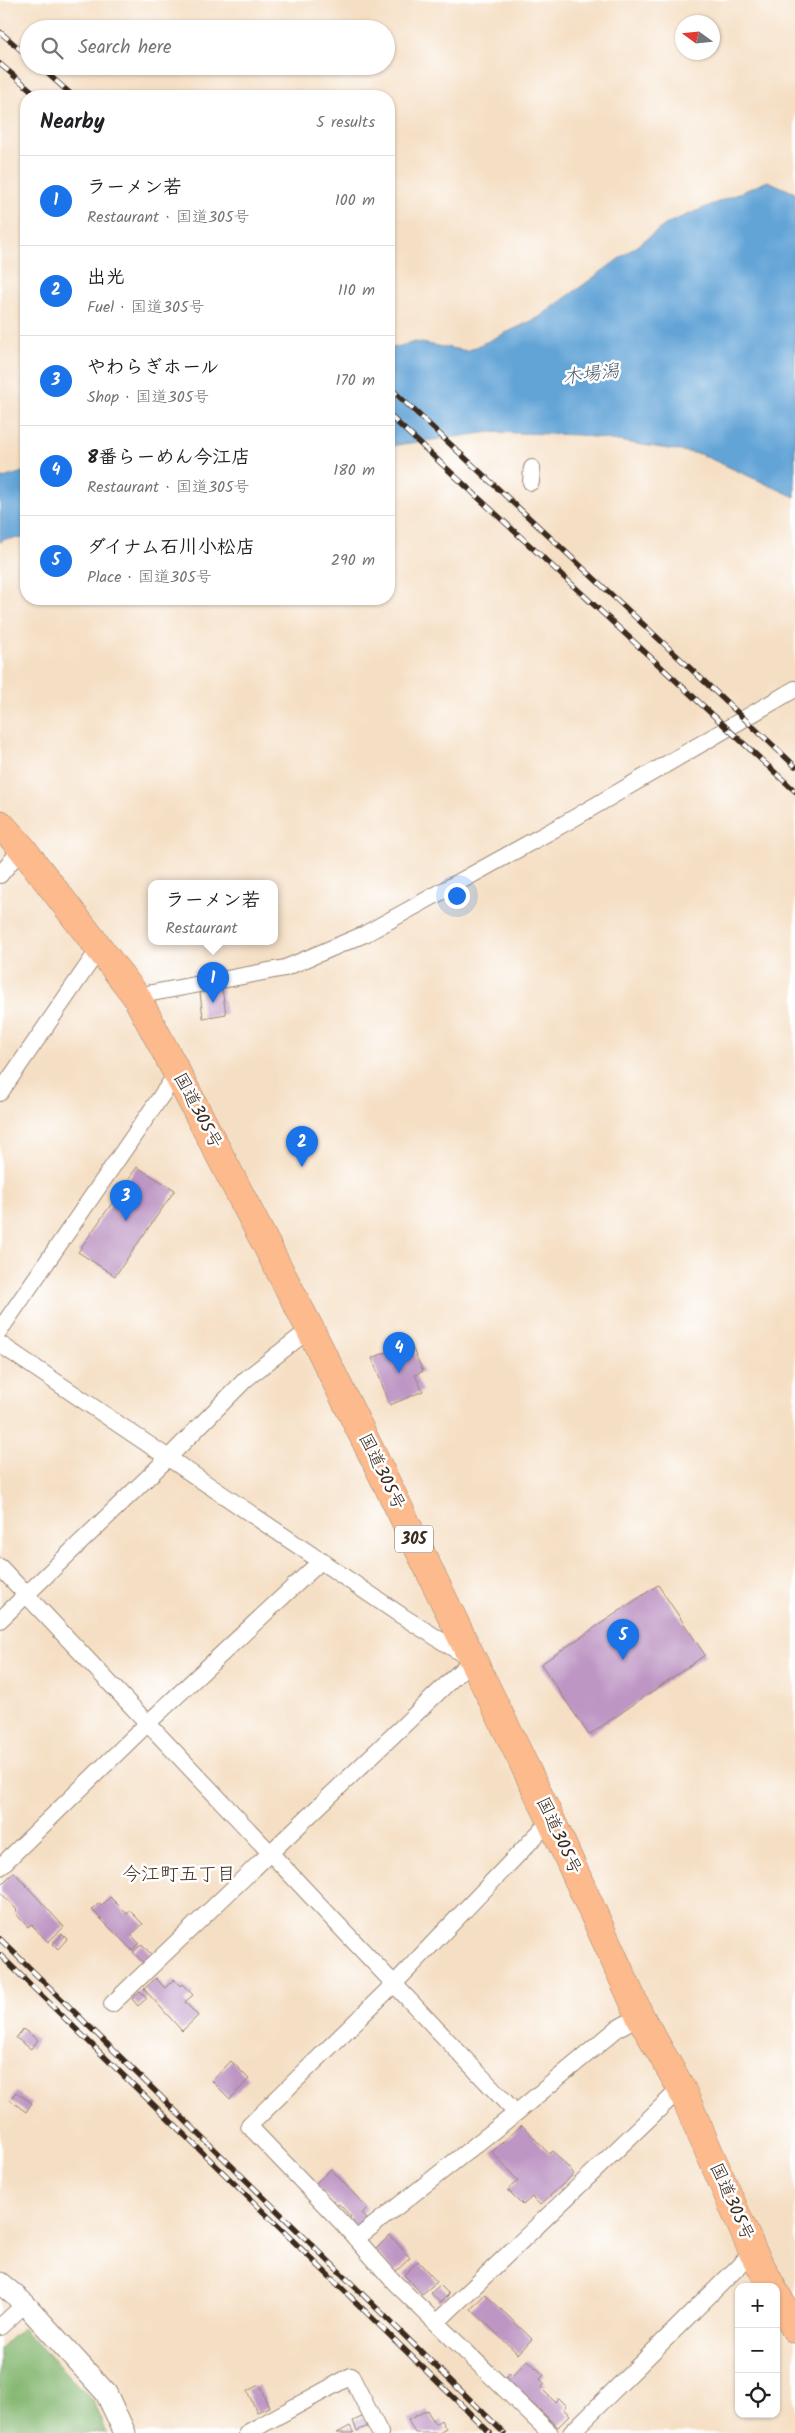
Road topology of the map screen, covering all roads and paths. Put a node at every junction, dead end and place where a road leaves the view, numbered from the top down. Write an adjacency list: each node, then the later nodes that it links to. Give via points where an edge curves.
1 (795, 689): 6 (street, via 569,821 365,934 285,968)
2 (0, 824): 3 (highway, 国道305号 / 305)
3 (22, 848): 4 (street); 5 (highway, 国道305号 / 305)
4 (0, 875)
5 (99, 949): 6 (highway, 国道305号 / 305); 8 (street)
6 (136, 996): 7 (highway, 国道305号 / 305)
7 (177, 1073): 9 (highway, 国道305号 / 305); 10 (street)
8 (0, 1094)
9 (310, 1329): 12 (street, via 246,1379); 17 (highway, 国道305号 / 305)
10 (0, 1330)
11 (0, 1344): 12 (street)
12 (169, 1457): 13 (street); 15 (street)
13 (322, 1560): 17 (street); 18 (street)
14 (0, 1567): 15 (street)
15 (25, 1596): 16 (street); 18 (street)
16 (0, 1620)
17 (472, 1660): 19 (highway, 国道305号 / 305); 20 (street)
18 (149, 1722): 20 (street); 21 (street)
19 (551, 1820): 22 (street); 24 (highway, 国道305号 / 305)
20 (272, 1854): 22 (street); 23 (street)
21 (0, 1867)
22 (395, 1983): 26 (street); 27 (street, via 249,2126)
23 (112, 2004)
24 (640, 2016): 25 (highway, 国道305号 / 305); 26 (street, via 618,2028)
25 (681, 2088): 28 (highway, 国道305号 / 305); 33 (street)
26 (516, 2113): 27 (street)
27 (356, 2239): 33 (street, via 395,2283)
28 (753, 2252): 30 (highway, 国道305号 / 305); 40 (street)
29 (0, 2283): 32 (street)
30 (770, 2283)
31 (780, 2301): 35 (highway)
32 (25, 2304): 34 (street); 36 (street, via 106,2393)
33 (437, 2322): 39 (street)
34 (0, 2327)
35 (795, 2329)
36 (124, 2433)
37 (247, 2433): 38 (street, via 351,2376)
38 (380, 2433)
39 (550, 2433)
40 (571, 2433)

